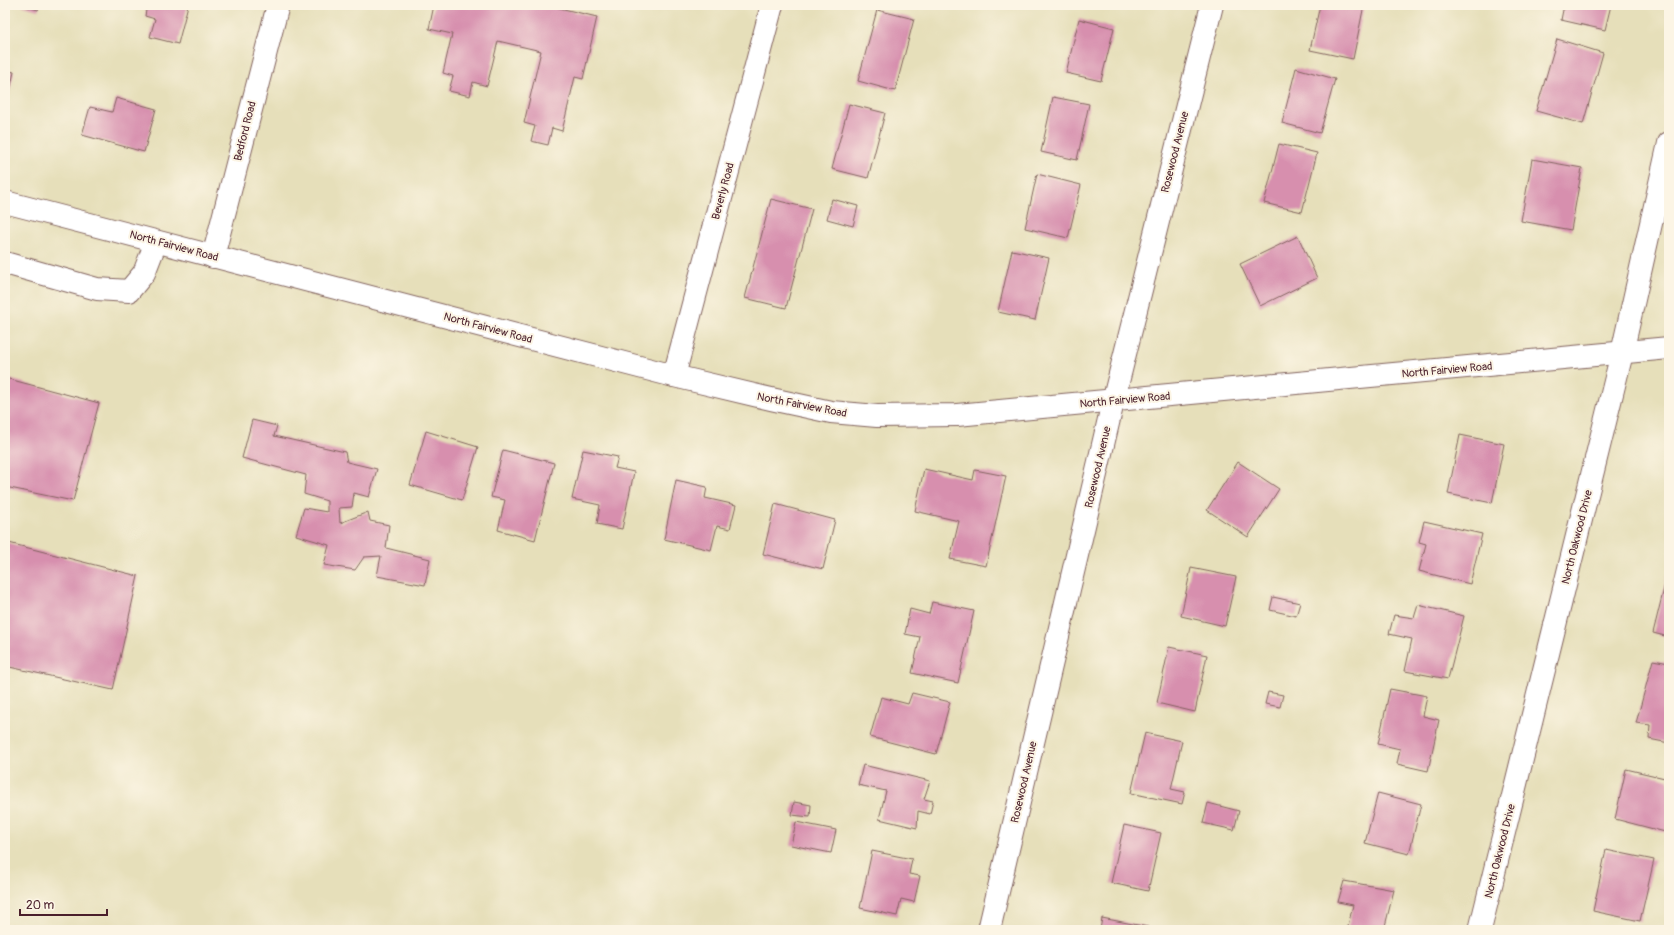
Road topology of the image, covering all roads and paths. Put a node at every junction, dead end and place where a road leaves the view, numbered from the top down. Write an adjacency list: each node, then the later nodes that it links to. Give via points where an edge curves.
1 (278, 5): 7 (street, Bedford Road)
2 (772, 5): 11 (street, Beverly Road)
3 (1212, 5): 12 (street, Rosewood Avenue)
4 (1669, 142): 10 (street, North Oakwood Drive)
5 (5, 202): 6 (street, North Fairview Road)
6 (156, 242): 7 (street, North Fairview Road); 8 (street, via 144,273 129,290 97,288)
7 (213, 256): 11 (street, North Fairview Road)
8 (5, 263)
9 (1669, 348): 10 (street, North Fairview Road)
10 (1622, 353): 12 (street, North Fairview Road); 14 (street, North Oakwood Drive)
11 (674, 376): 12 (street, North Fairview Road, via 831,412 877,416 958,416)
12 (1113, 402): 13 (street, Rosewood Avenue)
13 (989, 930)
14 (1480, 930)

